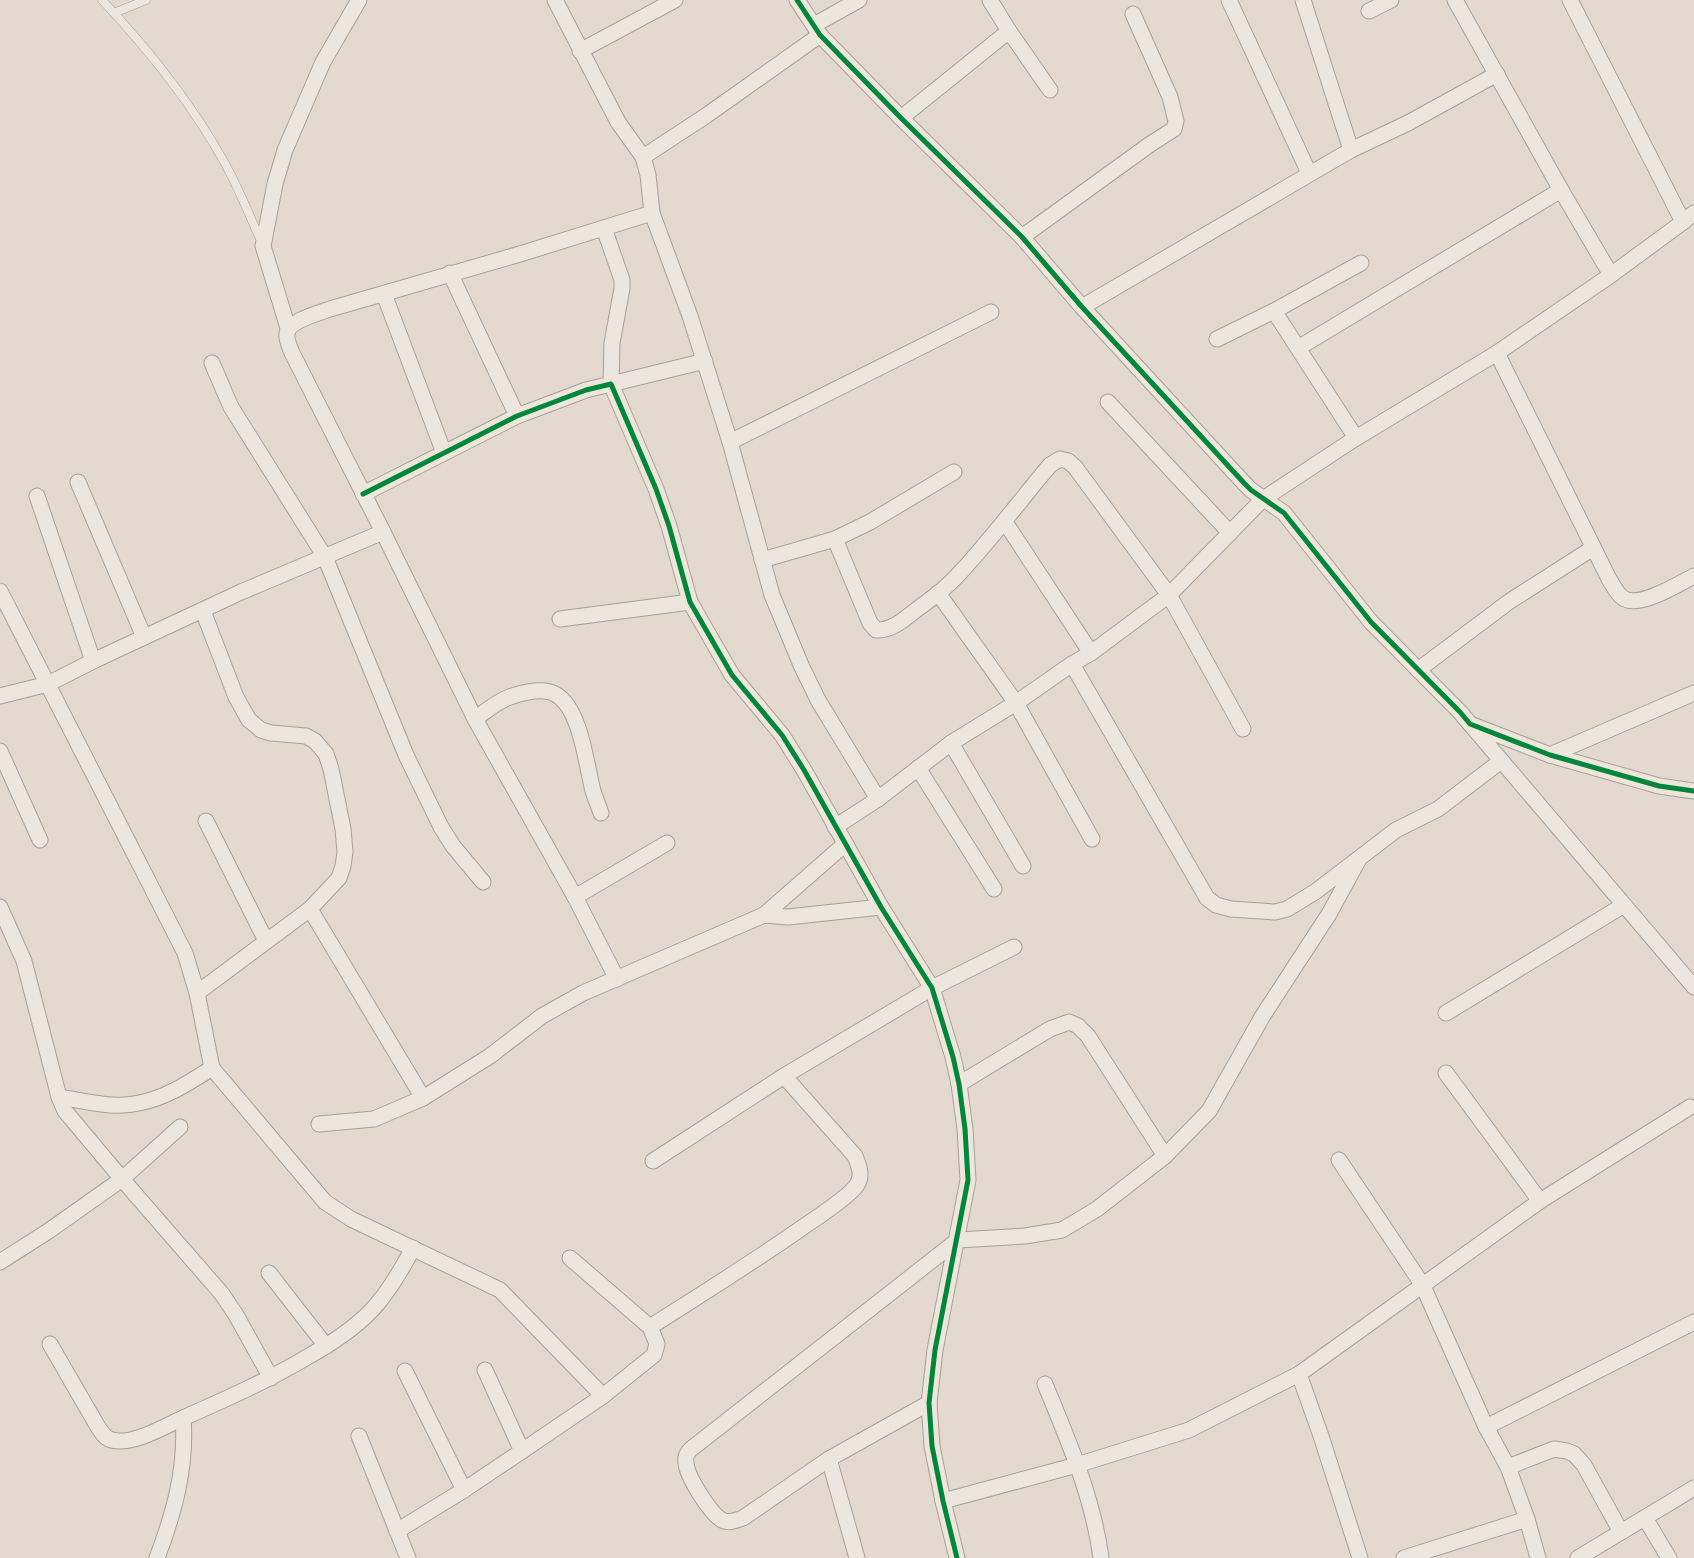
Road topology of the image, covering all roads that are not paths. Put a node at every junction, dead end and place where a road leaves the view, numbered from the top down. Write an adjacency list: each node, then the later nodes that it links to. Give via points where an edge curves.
1 (102, 0): 15 (lane)
2 (146, 0): 15 (lane)
3 (359, 0): 31 (street, via 323,62 285,150)
4 (555, 0): 19 (street)
5 (675, 0): 19 (street)
6 (798, 0): 17 (street)
7 (859, 0): 17 (street)
8 (990, 0): 18 (street)
9 (1229, 0): 25 (street)
10 (1303, 0): 23 (street)
11 (1391, 0): 14 (street)
12 (1455, 0): 20 (street)
13 (1570, 0): 28 (street)
14 (1369, 11)
15 (114, 13): 31 (lane, via 153,56 191,108 224,161)
16 (1133, 14): 30 (street, via 1170,97 1176,121 1174,129)
17 (817, 30): 22 (street); 24 (street, via 707,115)
18 (1009, 31): 21 (street); 22 (street)
19 (580, 51): 24 (street, via 618,122)
20 (1497, 74): 23 (street, via 1408,123); 26 (street)
21 (1050, 90)
22 (901, 118): 30 (street)
23 (1350, 150): 25 (street)
24 (643, 157): 27 (street)
25 (1309, 173): 36 (street)
26 (1561, 190): 34 (street); 41 (street)
27 (652, 213): 29 (street); 43 (street)
28 (1689, 218): 34 (street)
29 (604, 228): 33 (street); 45 (street, via 622,280 612,343)
30 (1022, 236): 36 (street)
31 (263, 246): 39 (street)
32 (1360, 263): 37 (street)
33 (450, 273): 35 (street); 47 (street)
34 (1611, 275): 42 (street)
35 (384, 294): 39 (street, via 330,309); 50 (street)
36 (1082, 307): 55 (street, via 1244,483)
37 (1274, 311): 40 (street); 41 (street)
38 (991, 312): 49 (street)
39 (288, 328): 53 (street, via 292,353)
40 (1217, 339)
41 (1298, 348): 48 (street)
42 (1497, 353): 48 (street); 60 (street)
43 (705, 362): 45 (street); 49 (street)
44 (212, 363): 61 (street, via 231,407)
45 (611, 384): 47 (street); 67 (street, via 656,489)
46 (1108, 402): 58 (street)
47 (516, 416): 50 (street)
48 (1356, 438): 55 (street)
49 (730, 442): 62 (street)
50 (444, 453): 53 (street)
51 (954, 472): 59 (street)
52 (78, 482): 70 (street)
53 (363, 494): 57 (street)
54 (36, 496): 72 (street)
55 (1263, 499): 58 (street); 74 (street, via 1284,513 1371,622)
56 (1005, 522): 65 (street); 66 (street, via 1050,465 1060,459 1068,461); 71 (street)
57 (383, 532): 61 (street); 79 (street)
58 (1230, 533): 66 (street)
59 (835, 539): 62 (street); 65 (street, via 864,610 876,630 884,630 905,619)
60 (1593, 548): 63 (street, via 1608,579 1627,600 1652,597); 74 (street, via 1510,601)
61 (325, 558): 68 (street, via 241,592); 98 (street, via 406,755 441,827)
62 (762, 560): 88 (street, via 772,595 805,674)
63 (1694, 576)
64 (0, 591): 75 (street)
65 (938, 593): 78 (street)
66 (1169, 595): 71 (street); 81 (street)
67 (690, 602): 69 (street); 91 (street, via 732,675 782,735)
68 (204, 611): 70 (street); 104 (street, via 236,697 249,720 271,734 306,736 315,741 326,754 332,769 343,829 344,866 339,878)
69 (560, 619)
70 (144, 638): 72 (street)
71 (1091, 653): 73 (street)
72 (93, 661): 75 (street)
73 (1072, 664): 78 (street); 96 (street, via 1196,881 1216,905 1254,911 1287,909 1305,900)
74 (1418, 670): 80 (street)
75 (48, 684): 77 (street); 111 (street, via 174,930)
76 (1694, 693): 84 (street)
77 (0, 696)
78 (1016, 703): 82 (street); 92 (street)
79 (474, 719): 89 (street, via 518,694 550,691 557,695 578,728); 100 (street)
80 (1470, 724): 84 (street); 85 (street)
81 (1243, 729)
82 (951, 744): 86 (street); 97 (street)
83 (0, 751): 93 (street)
84 (1550, 755): 87 (street, via 1659,786)
85 (1501, 760): 96 (street, via 1438,809 1396,830); 101 (street)
86 (918, 768): 88 (street); 99 (street)
87 (1694, 791)
88 (878, 799): 91 (street)
89 (601, 813)
90 (206, 821): 106 (street)
91 (835, 827): 95 (street)
92 (1092, 839)
93 (40, 840)
94 (667, 843): 100 (street)
95 (844, 844): 103 (street); 105 (street)
96 (1358, 861): 122 (street, via 1329,914 1262,1017 1209,1111)
97 (1023, 866)
98 (483, 882)
99 (994, 889)
100 (575, 897): 108 (street)
101 (1624, 905): 109 (street); 112 (street)
102 (0, 907): 117 (street, via 24,961)
103 (881, 907): 105 (street, via 788,917); 110 (street)
104 (310, 909): 106 (street); 118 (street)
105 (764, 916): 108 (street)
106 (266, 941): 111 (street)
107 (1014, 947): 110 (street)
108 (618, 979): 118 (street, via 583,993 542,1016 490,1056)
109 (1694, 987)
110 (932, 988): 115 (street); 116 (street)
111 (197, 993): 113 (street)
112 (1446, 1013)
113 (212, 1068): 117 (street, via 186,1084 138,1104 117,1105); 128 (street, via 325,1202 351,1219)
114 (1446, 1073): 126 (street)
115 (784, 1076): 124 (street); 134 (street, via 855,1156 861,1171 856,1186 754,1262)
116 (959, 1084): 122 (street, via 1050,1029 1069,1022 1088,1036); 127 (street, via 968,1180)
117 (59, 1097): 125 (street, via 65,1111)
118 (423, 1098): 120 (street, via 374,1119)
119 (1690, 1107): 126 (street)
120 (320, 1124)
121 (180, 1127): 125 (street)
122 (1165, 1156): 127 (street, via 1097,1209 1062,1230)
123 (1339, 1160): 132 (street)
124 (653, 1161)
125 (122, 1180): 130 (street); 140 (street, via 222,1294)
126 (1540, 1201): 132 (street)
127 (958, 1240): 143 (street, via 935,1350); 148 (street, via 686,1455 688,1472 709,1507 715,1515 730,1522 752,1513)
128 (413, 1248): 136 (street, via 378,1303 358,1323); 142 (street, via 500,1290)
129 (570, 1258): 134 (street)
130 (0, 1262)
131 (269, 1273): 136 (street)
132 (1422, 1284): 139 (street); 145 (street)
133 (1694, 1322): 145 (street)
134 (650, 1327): 142 (street, via 657,1344 654,1354)
135 (50, 1344): 144 (street, via 98,1427 112,1440 135,1439)
136 (326, 1346): 140 (street)
137 (485, 1370): 147 (street)
138 (405, 1371): 152 (street)
139 (1299, 1374): 149 (street, via 1188,1430); 163 (street)
140 (271, 1378): 144 (street)
141 (1045, 1384): 149 (street)
142 (604, 1396): 147 (street)
143 (929, 1403): 148 (street); 153 (street, via 932,1446)
144 (183, 1418): 158 (street, via 185,1443 180,1478)
145 (1486, 1427): 150 (street)
146 (359, 1436): 156 (street)
147 (522, 1451): 152 (street)
148 (829, 1459): 160 (street)
149 (1078, 1465): 153 (street); 162 (street)
150 (1508, 1467): 155 (street); 157 (street, via 1554,1449 1574,1454)
151 (1694, 1488): 154 (street)
152 (464, 1490): 156 (street)
153 (943, 1501): 161 (street)
154 (1645, 1518): 157 (street); 167 (street)
155 (1527, 1519): 164 (street); 165 (street)
156 (397, 1531): 159 (street)
157 (1621, 1532): 166 (street)
158 (157, 1558)
159 (408, 1558)
160 (857, 1558)
161 (957, 1558)
162 (1101, 1558)
163 (1360, 1558)
164 (1404, 1558)
165 (1538, 1558)
166 (1578, 1558)
167 (1669, 1558)

